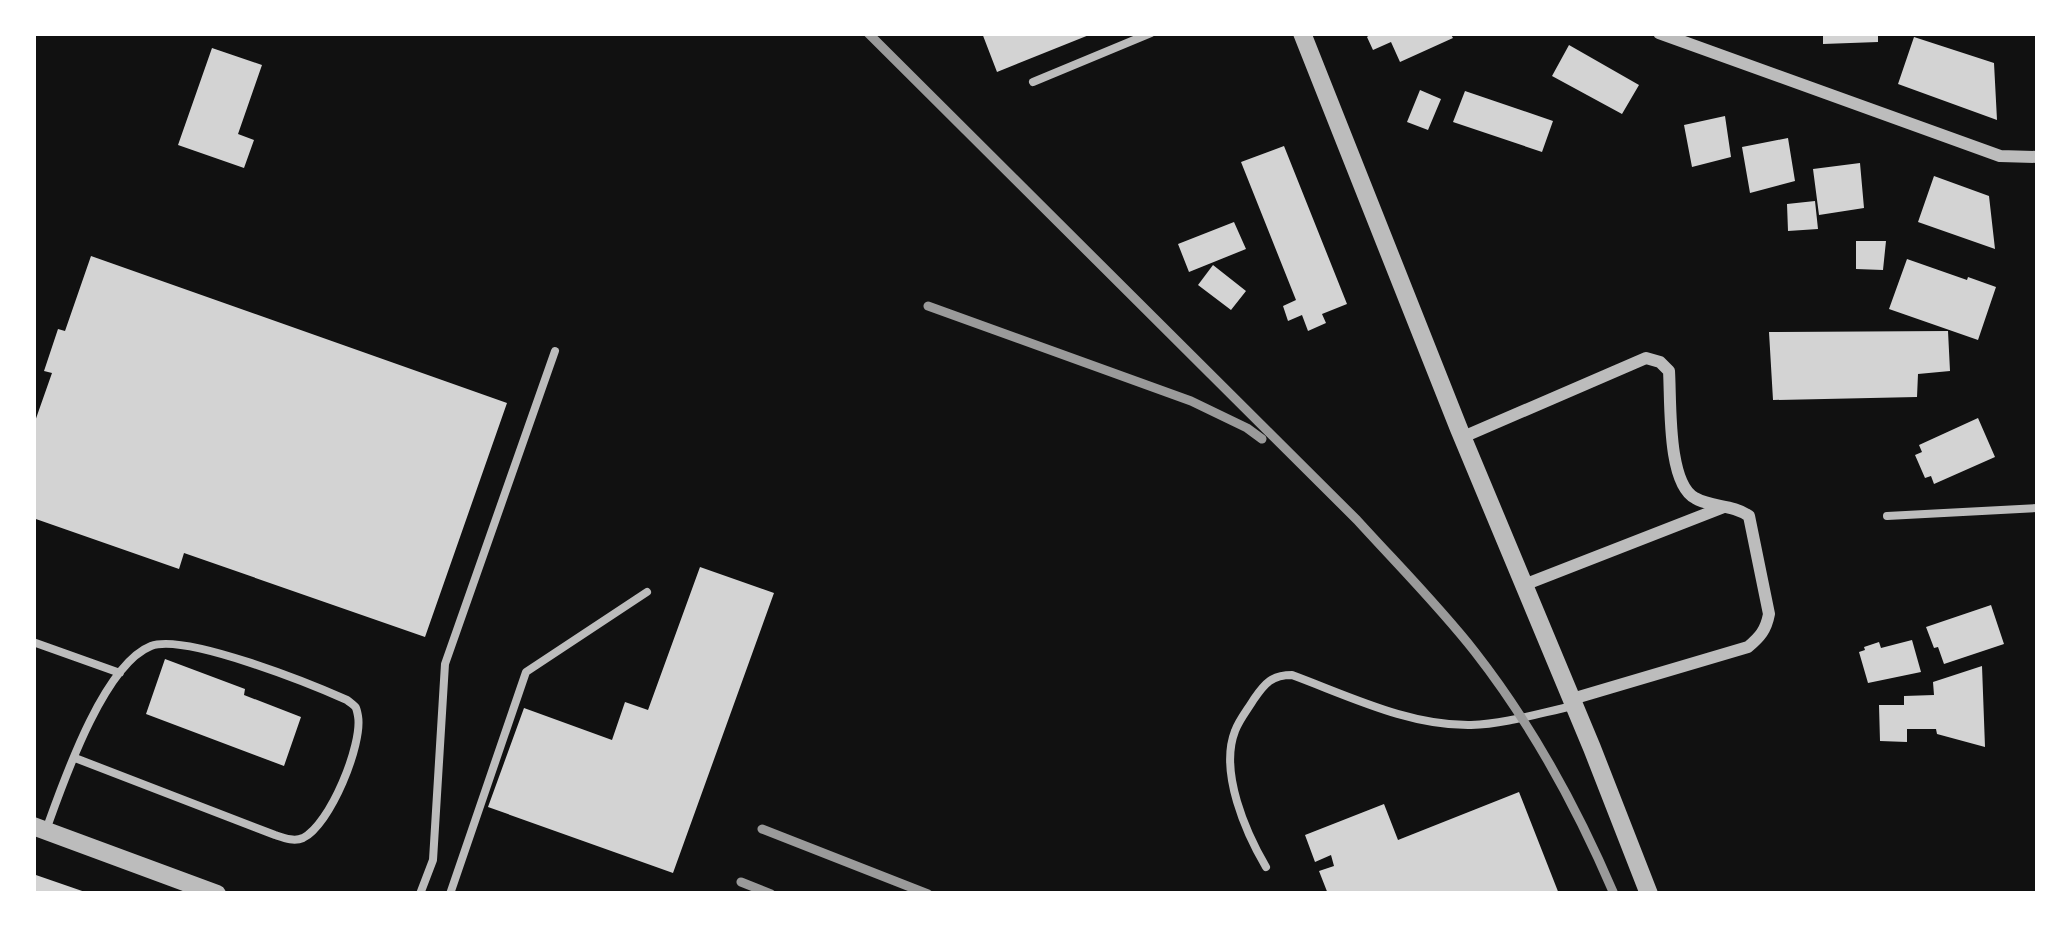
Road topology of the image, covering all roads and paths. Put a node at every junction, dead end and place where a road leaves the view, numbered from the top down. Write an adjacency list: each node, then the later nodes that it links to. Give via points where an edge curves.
1 (1151, 33): 4 (lane)
2 (1303, 33): 7 (street)
3 (1659, 33): 5 (street, via 2000,156)
4 (1033, 82)
5 (2038, 157)
6 (555, 352): 21 (lane, via 445,664 433,860)
7 (1463, 437): 8 (street, via 1646,358 1669,371 1680,482 1688,495); 11 (street)
8 (1726, 506): 11 (street); 15 (street, via 1749,517 1769,614 1760,638)
9 (2038, 508): 10 (lane)
10 (1887, 517)
11 (1524, 585): 15 (street)
12 (647, 592): 22 (lane, via 526,672)
13 (33, 643): 14 (lane)
14 (120, 673): 16 (lane); 16 (lane, via 154,644 184,646 347,700 358,725 336,800 320,824 289,840)
15 (1573, 702): 18 (lane, via 1475,725 1438,724 1278,675 1251,703 1231,750 1238,805); 23 (street)
16 (75, 758): 17 (lane)
17 (39, 829): 19 (street)
18 (1266, 867)
19 (176, 887): 20 (street)
20 (217, 894)
21 (420, 894)
22 (450, 894)
23 (1649, 894)

